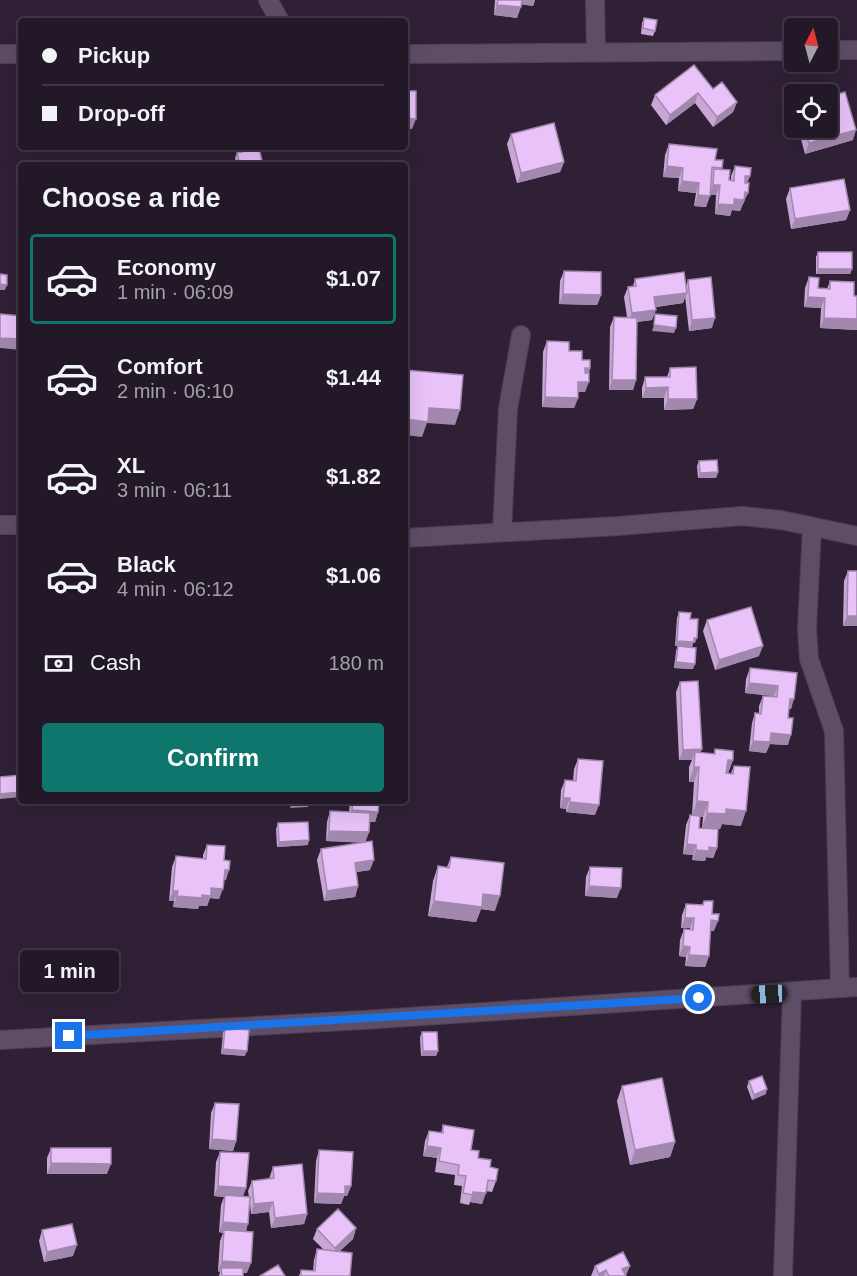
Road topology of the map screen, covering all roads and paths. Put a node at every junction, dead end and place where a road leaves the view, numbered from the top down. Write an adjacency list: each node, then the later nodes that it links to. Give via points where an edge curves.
1 (268, 0): 3 (street)
2 (595, 0): 7 (street)
3 (278, 18)
4 (838, 50): 5 (street)
5 (857, 50)
6 (784, 51): 7 (street)
7 (596, 53): 10 (street)
8 (0, 54): 9 (street)
9 (18, 54)
10 (408, 54)
11 (521, 335): 15 (street, via 508,409)
12 (0, 525): 13 (street)
13 (18, 525)
14 (812, 527): 15 (street, via 742,516); 16 (street); 18 (street, via 807,639 809,660 834,732)
15 (502, 532): 17 (street)
16 (857, 536)
17 (408, 538)
18 (848, 987): 19 (street)
19 (792, 992): 20 (street); 21 (street)
20 (0, 1040)
21 (783, 1276)

